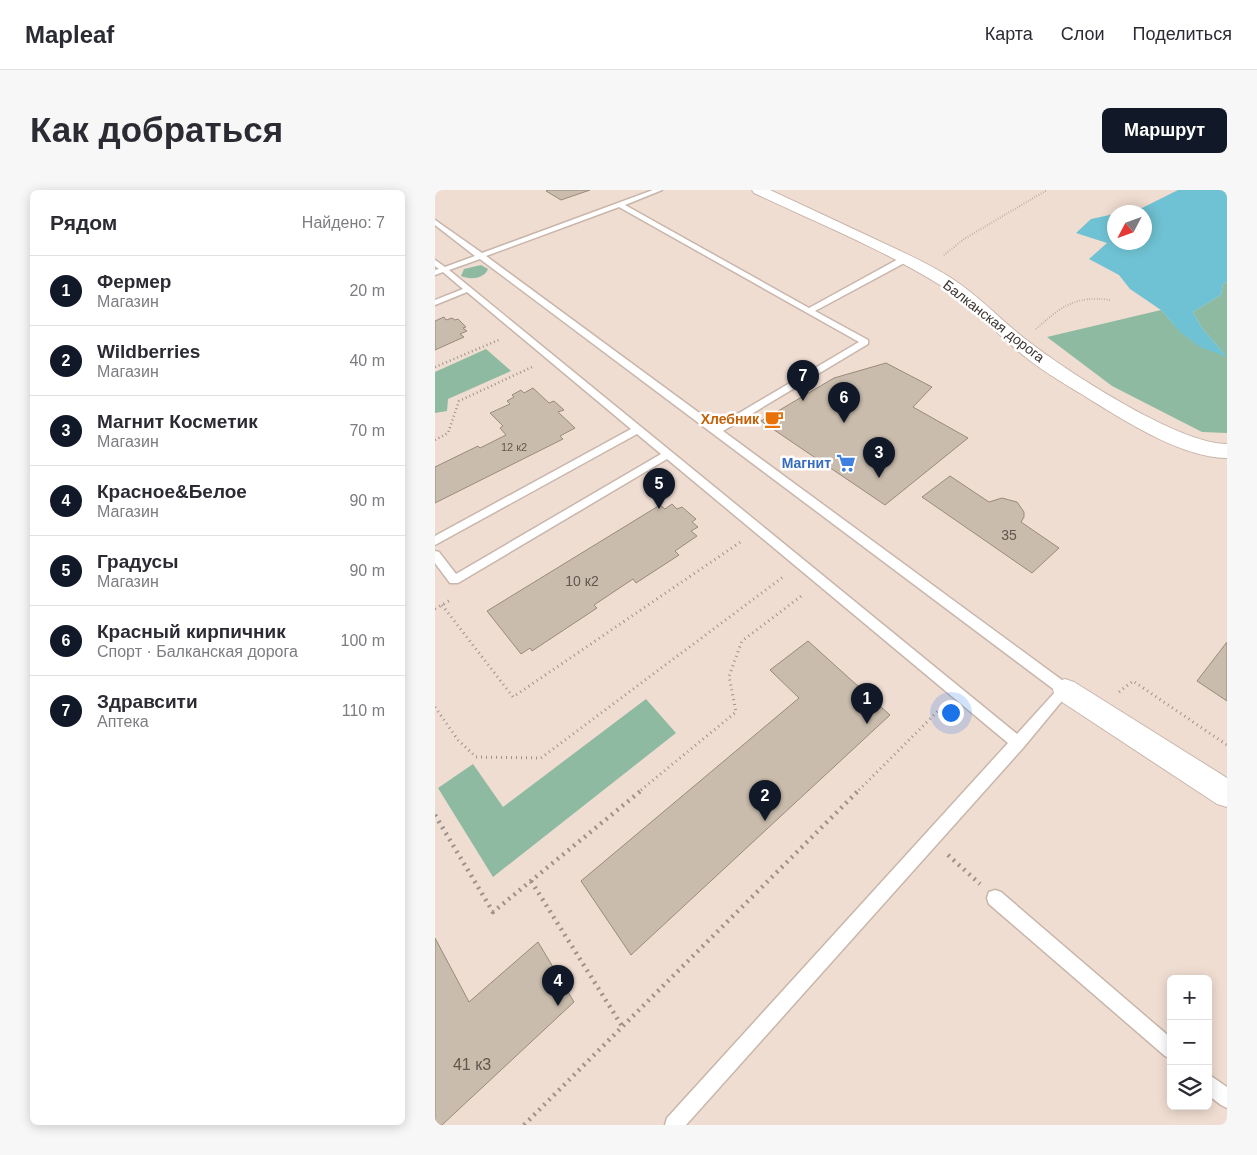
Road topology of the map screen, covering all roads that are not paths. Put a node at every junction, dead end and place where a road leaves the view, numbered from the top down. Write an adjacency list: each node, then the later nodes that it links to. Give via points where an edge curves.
1 (659, 190): 3 (lane)
2 (759, 190): 7 (street, Балканская дорога)
3 (620, 204): 5 (lane); 12 (lane)
4 (435, 222): 5 (lane)
5 (481, 256): 8 (lane); 14 (lane)
6 (435, 262): 8 (lane)
7 (911, 262): 12 (lane); 15 (street, Балканская дорога, via 948,283 1025,348 1067,377 1173,436 1215,451)
8 (445, 270): 9 (lane); 10 (lane)
9 (435, 274)
10 (469, 289): 11 (lane); 13 (lane)
11 (435, 303)
12 (809, 311): 14 (lane, via 865,342)
13 (637, 430): 16 (lane); 17 (lane)
14 (718, 430): 19 (lane)
15 (1227, 451)
16 (667, 455): 18 (lane, via 453,580); 20 (lane)
17 (435, 541)
18 (435, 555)
19 (1065, 690): 20 (lane); 21 (street)
20 (1018, 743): 26 (lane)
21 (1227, 794)
22 (995, 898): 23 (lane)
23 (1167, 1047)
24 (1212, 1086): 25 (lane)
25 (1227, 1099)
26 (674, 1125)

